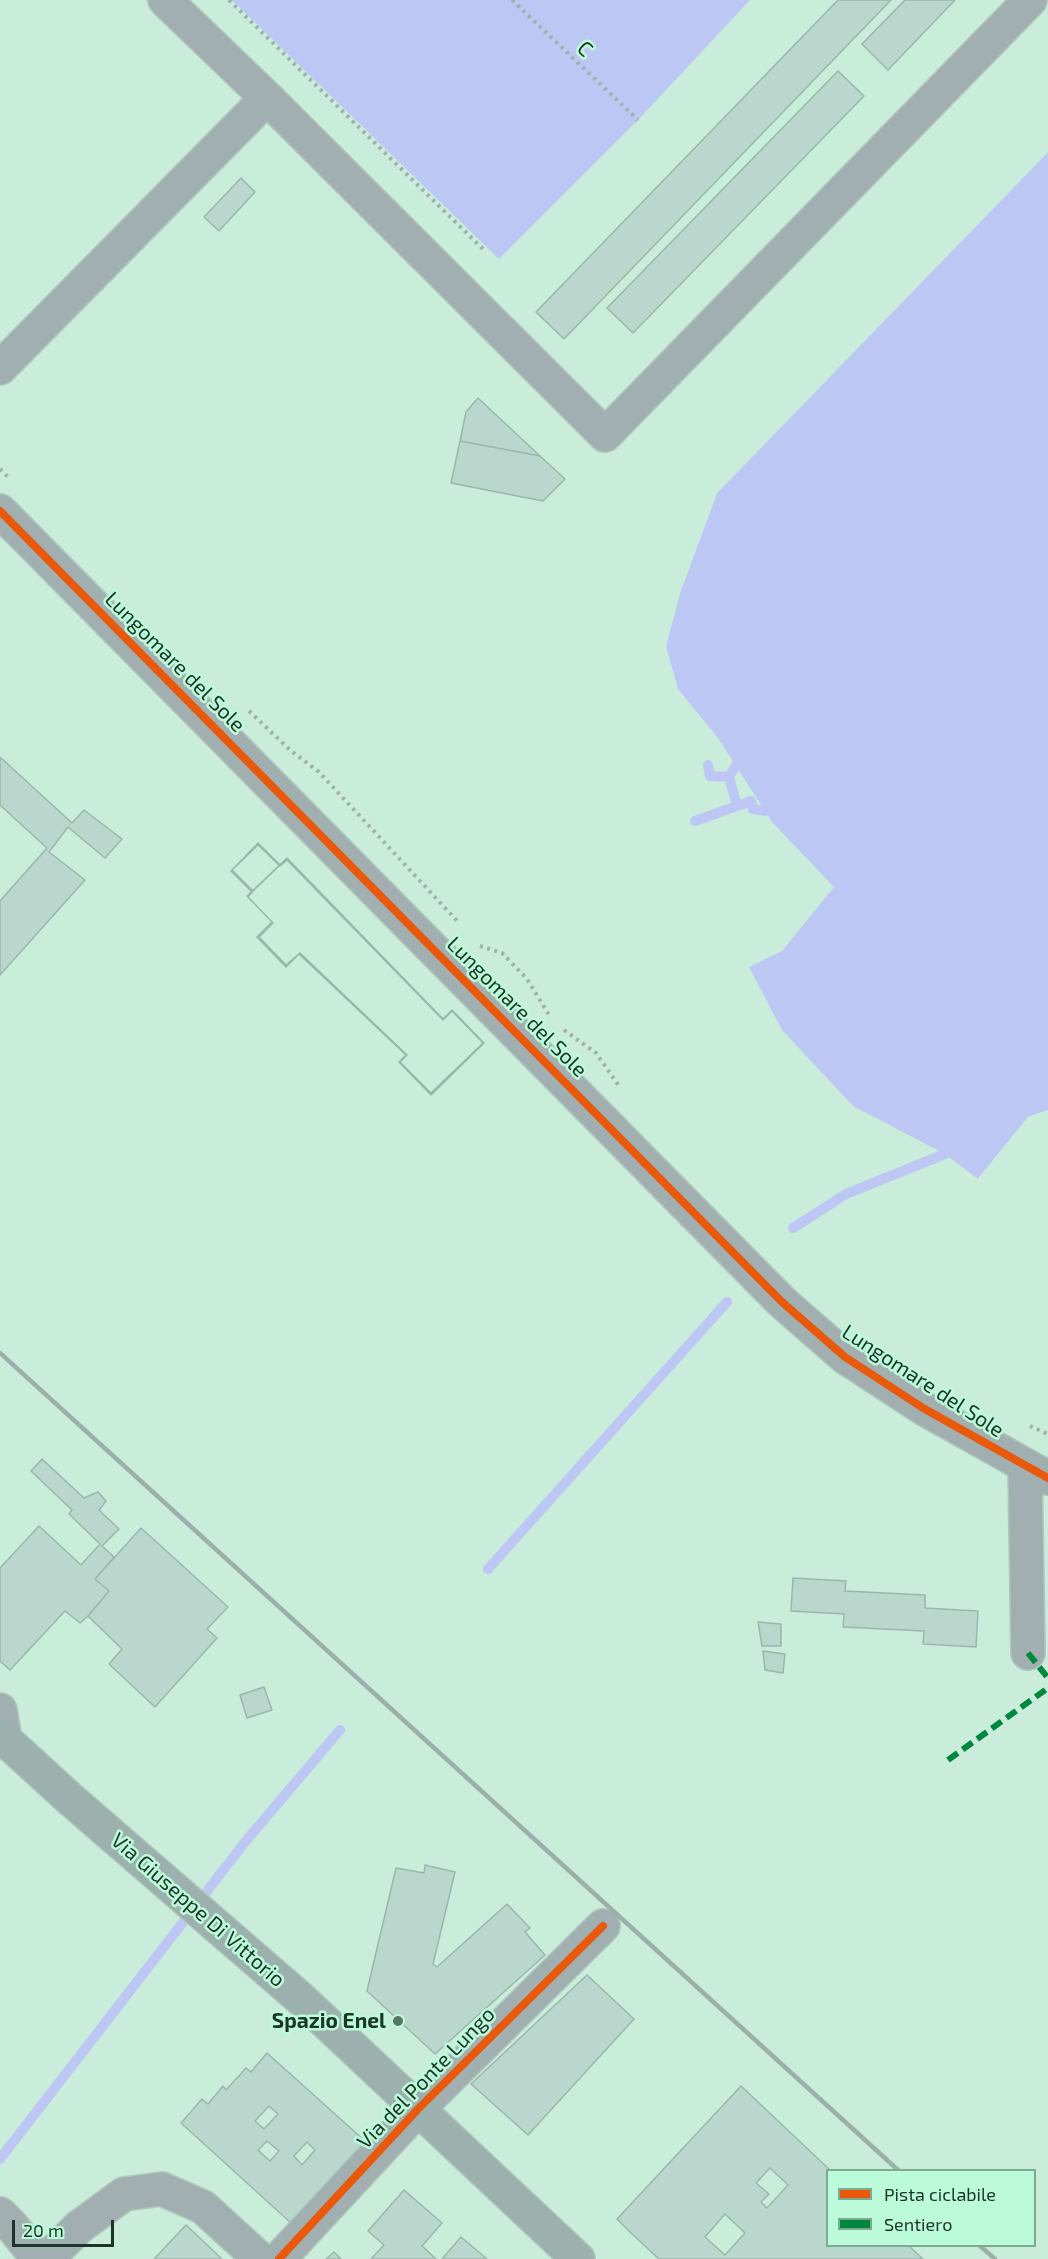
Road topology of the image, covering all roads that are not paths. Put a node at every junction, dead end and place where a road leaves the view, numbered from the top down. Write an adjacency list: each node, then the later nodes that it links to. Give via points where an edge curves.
1 (165, 0): 3 (street)
2 (1030, 0): 3 (street, via 604,435)
3 (267, 98): 4 (street)
4 (0, 368)
5 (0, 511): 6 (street, Lungomare del Sole, via 782,1302 844,1357 923,1408)
6 (1037, 1472): 7 (street)
7 (1028, 1653)
8 (2, 1728): 10 (main road, Via Giuseppe Di Vittorio, via 69,1798 300,1999)
9 (603, 1926): 10 (street, Via del Ponte Lungo)
10 (418, 2109): 12 (main road, Via Giuseppe Di Vittorio); 16 (street, Via del Ponte Lungo)
11 (6, 2220): 13 (street)
12 (562, 2254)
13 (38, 2259)
14 (46, 2259): 15 (street, via 79,2227 124,2194 162,2189 203,2207)
15 (260, 2259)
16 (279, 2259)

